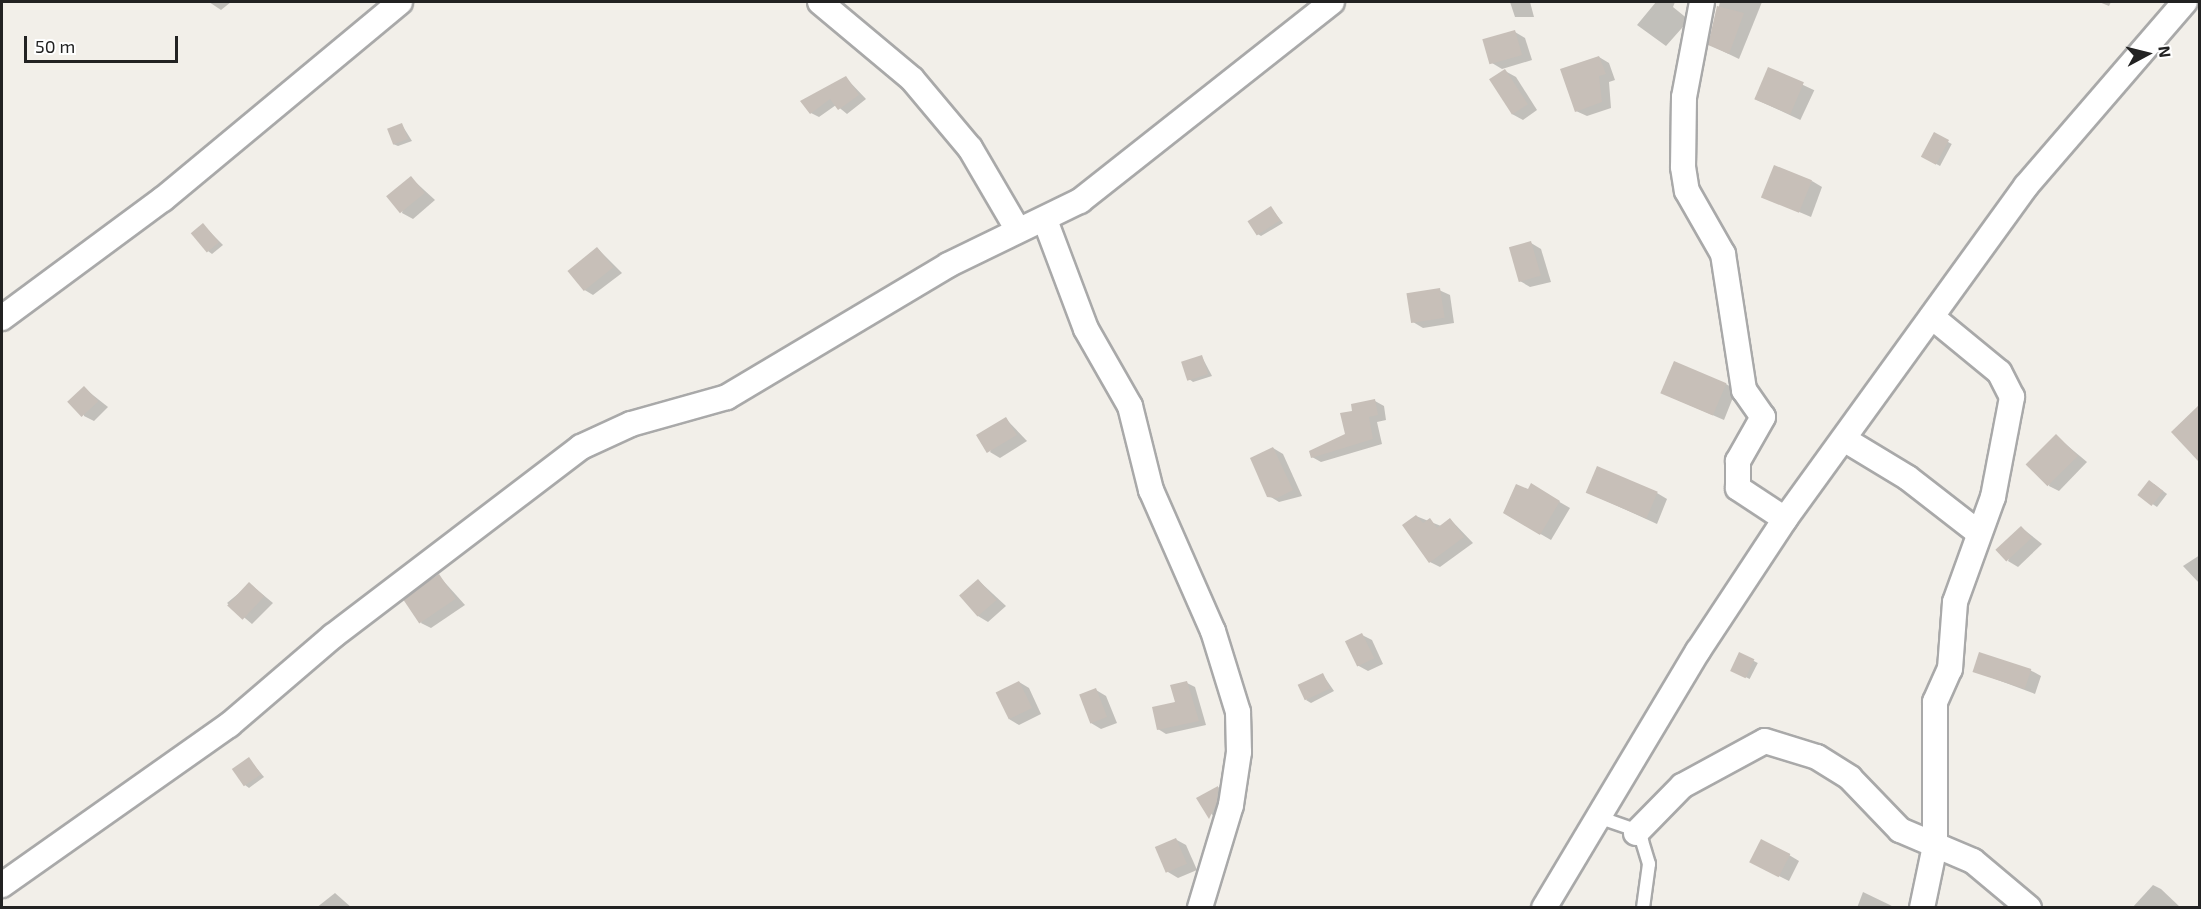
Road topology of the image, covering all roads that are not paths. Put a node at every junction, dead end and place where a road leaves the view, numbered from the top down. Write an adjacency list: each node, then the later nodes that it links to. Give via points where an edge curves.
1 (400, 2): 9 (street, via 163,199)
2 (820, 2): 7 (street, via 912,79 970,148)
3 (1332, 2): 6 (street, via 1141,156)
4 (1702, 2): 11 (street, via 1684,97 1683,167 1687,191 1723,254 1742,385 1763,417 1738,461 1738,488)
5 (2185, 2): 8 (street, via 2026,186)
6 (1045, 219): 7 (street); 17 (street, via 1086,329 1130,406 1151,490 1213,631 1238,712 1239,752 1231,805)
7 (1018, 230): 16 (street, via 948,265 727,397 632,424 581,447 333,636 229,725)
8 (1932, 317): 10 (street); 12 (street, via 1999,372 2012,397 1994,497)
9 (2, 318)
10 (1847, 441): 11 (street); 12 (street, via 1908,478)
11 (1785, 519): 13 (street)
12 (1979, 533): 15 (street, via 1955,602 1950,669 1935,702)
13 (1598, 817): 14 (lane); 18 (street)
14 (1636, 833): 15 (street, via 1682,786 1765,741 1825,763 1850,778 1900,830); 19 (lane, via 1649,864)
15 (1935, 846): 20 (street); 21 (street, via 1973,861)
16 (2, 885)
17 (1200, 908)
18 (1544, 908)
19 (1643, 908)
20 (1922, 908)
21 (2029, 908)

